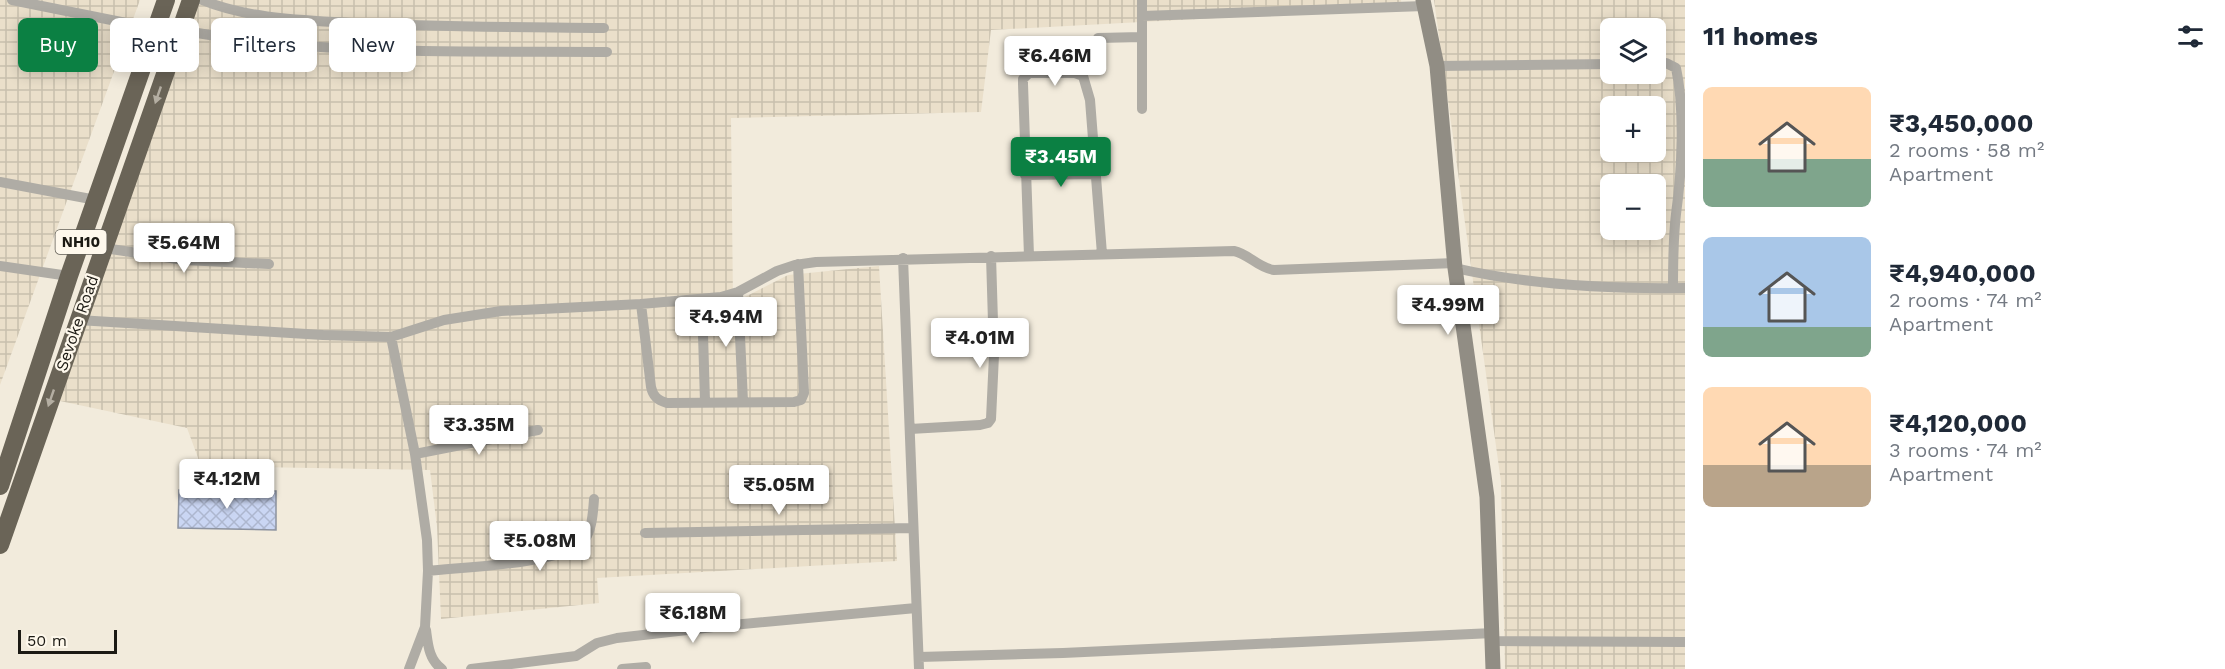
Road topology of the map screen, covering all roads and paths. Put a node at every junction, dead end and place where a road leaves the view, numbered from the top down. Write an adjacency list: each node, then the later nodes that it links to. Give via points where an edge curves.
1 (12, 0): 10 (street)
2 (166, 0): 8 (highway, Sevoke Road / NH10)
3 (191, 0): 9 (highway, Sevoke Road)
4 (202, 0): 11 (street, via 244,12 303,20 440,27)
5 (1142, 0): 7 (street)
6 (1424, 3): 7 (street); 18 (street)
7 (1142, 16): 13 (street)
8 (160, 18)
9 (184, 18)
10 (110, 20)
11 (604, 28)
12 (199, 33): 15 (street, via 344,50)
13 (1142, 37): 14 (street); 22 (street)
14 (1098, 38)
15 (607, 52)
16 (1600, 63): 18 (street)
17 (1666, 63): 21 (street, via 1676,68)
18 (1437, 66): 35 (street)
19 (141, 72): 26 (highway, Sevoke Road / NH10)
20 (165, 72): 27 (highway, Sevoke Road, one-way to 27)
21 (1684, 98): 37 (street)
22 (1142, 109)
23 (1096, 174): 24 (street); 24 (street, via 1090,100 1083,76 1029,73 1023,79); 28 (street)
24 (1025, 175): 30 (street)
25 (0, 182): 26 (street)
26 (96, 200): 36 (highway, Sevoke Road / NH10)
27 (104, 248): 32 (street, via 184,260); 42 (highway, Sevoke Road)
28 (1102, 254): 30 (street); 35 (street, via 1234,251 1274,270)
29 (991, 256): 30 (street); 31 (street); 46 (street, via 992,418 988,423)
30 (1029, 256)
31 (903, 258): 33 (street); 46 (street)
32 (269, 264)
33 (798, 264): 39 (street); 45 (street, via 803,398 794,402)
34 (0, 266): 36 (street)
35 (1455, 266): 37 (street, via 1489,276 1553,283); 57 (street, via 1487,497)
36 (69, 276): 49 (highway, Sevoke Road / NH10)
37 (1673, 288): 38 (street)
38 (1685, 288)
39 (738, 292): 40 (street); 45 (street)
40 (702, 300): 41 (street); 44 (street)
41 (641, 304): 43 (street, via 501,311 444,320); 44 (street, via 653,395 666,403)
42 (78, 320): 43 (street); 53 (highway, Sevoke Road, one-way to 53)
43 (390, 336): 48 (street)
44 (705, 402): 45 (street)
45 (742, 402)
46 (910, 429): 51 (street)
47 (538, 430): 48 (street)
48 (415, 454): 54 (street)
49 (0, 486)
50 (594, 500): 54 (street, via 588,535 571,550 518,561)
51 (913, 528): 52 (street); 55 (street)
52 (645, 533)
53 (0, 545)
54 (428, 570): 56 (street)
55 (916, 608): 59 (street); 63 (street, via 617,638 597,643 576,656)
56 (425, 627): 61 (street); 62 (street, via 431,656)
57 (1493, 637): 58 (street); 59 (street); 66 (street)
58 (1685, 642)
59 (919, 657): 65 (street)
60 (646, 667): 64 (street)
61 (410, 669)
62 (442, 669)
63 (471, 669)
64 (622, 669)
65 (919, 669)
66 (1493, 669)

